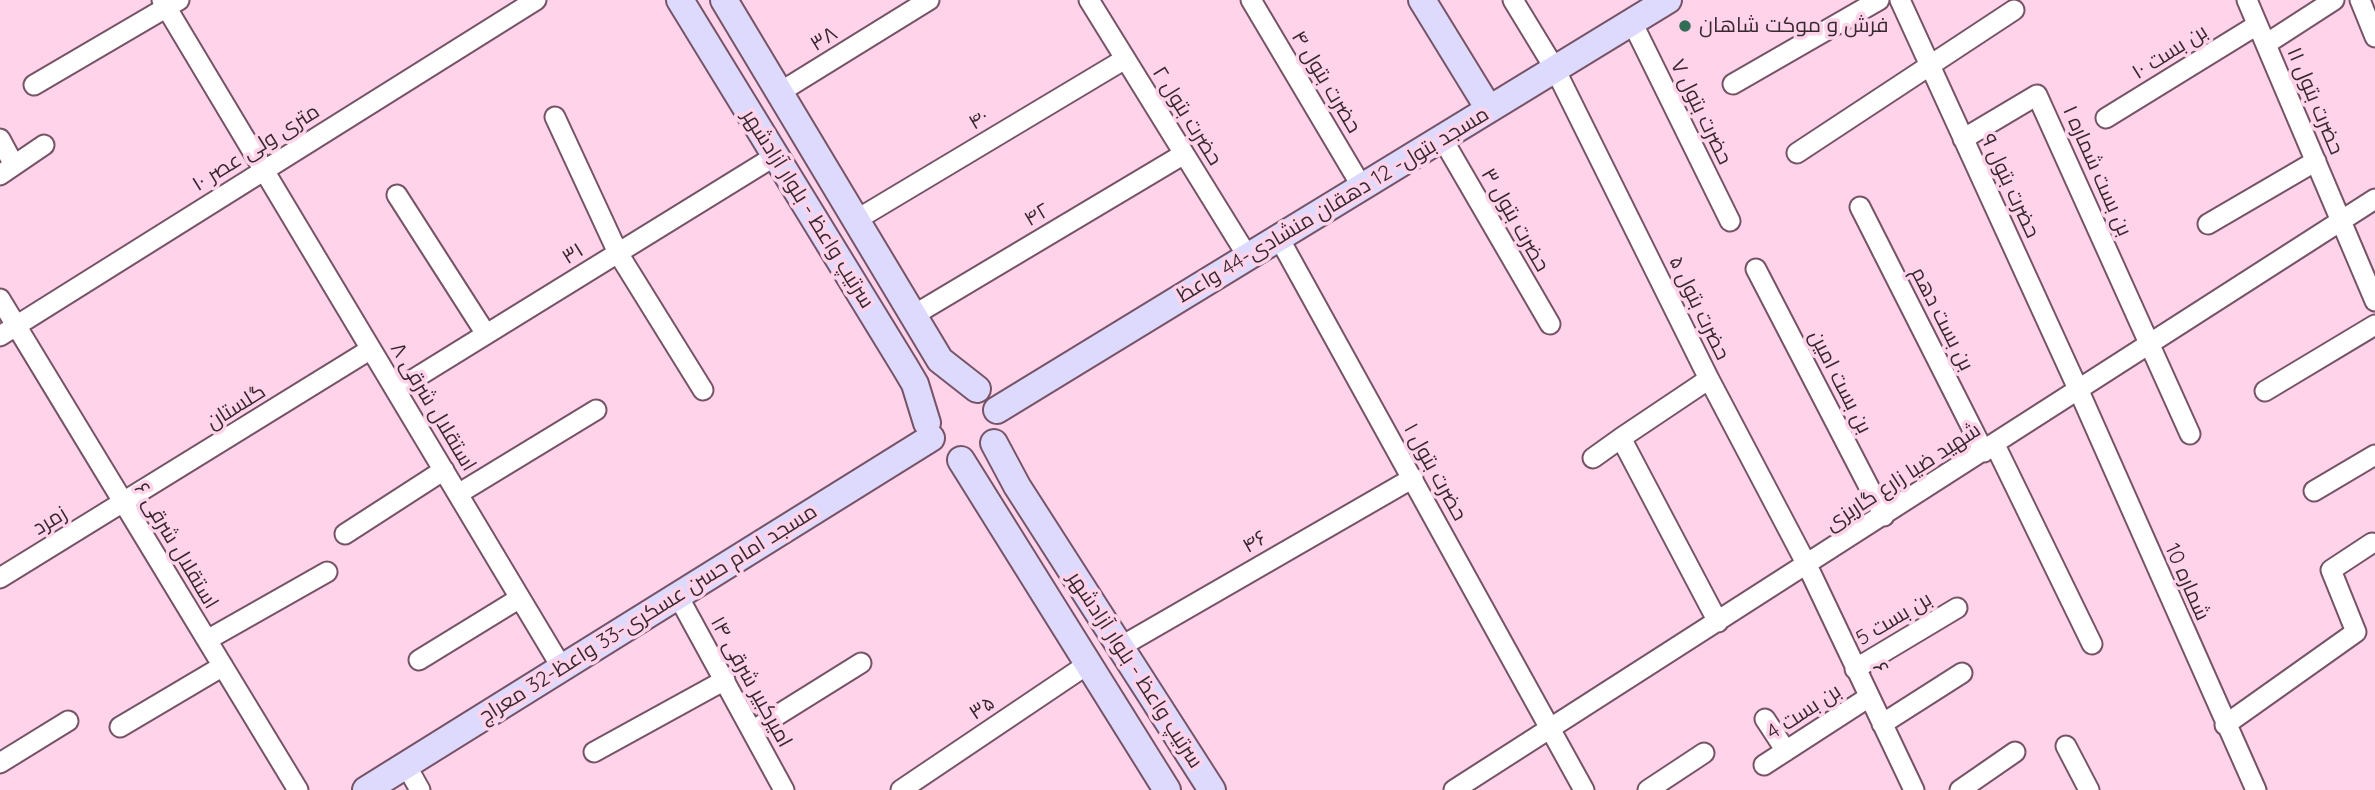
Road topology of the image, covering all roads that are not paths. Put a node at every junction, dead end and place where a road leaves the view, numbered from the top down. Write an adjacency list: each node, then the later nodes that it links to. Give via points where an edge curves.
1 (536, 0): 39 (street, ۱۰ متری ولی عصر)
2 (680, 0): 36 (main road, سرتیپ واعظ - بلوار آزادشهر)
3 (724, 0): 26 (main road, سرتیپ واعظ - بلوار آزادشهر)
4 (929, 0): 26 (street, ۳۸)
5 (1088, 0): 21 (street, حضرت بتول ۲)
6 (1251, 0): 40 (street, حضرت بتول ۴)
7 (1422, 0): 27 (main road)
8 (1513, 0): 23 (street, حضرت بتول ۵)
9 (1668, 0): 17 (main road, مسجد بتول- 12 دهقان منشادی-44 واعظ)
10 (1879, 0): 24 (street)
11 (1900, 0): 22 (street, حضرت بتول ۹)
12 (2246, 0): 18 (street, حضرت بتول ۱۱)
13 (2334, 0): 20 (street)
14 (2360, 0): 19 (street)
15 (169, 3): 25 (street); 39 (street, استقلال شرقی ۸)
16 (2014, 10): 22 (street)
17 (1632, 22): 23 (main road, مسجد بتول- 12 دهقان منشادی-44 واعظ); 46 (street, حضرت بتول ۷)
18 (2257, 25): 20 (street, حضرت بتول ۱۱); 29 (street, بن بست ۱۰)
19 (2375, 37)
20 (2266, 44): 37 (street, حضرت بتول ۱۱)
21 (1125, 59): 34 (street, حضرت بتول ۲); 44 (street, ۴۰)
22 (1931, 67): 31 (street, حضرت بتول ۹); 35 (street)
23 (1555, 69): 27 (main road, مسجد بتول- 12 دهقان منشادی-44 واعظ); 61 (street, حضرت بتول ۵)
24 (1733, 84)
25 (34, 85)
26 (778, 94): 44 (main road, سرتیپ واعظ - بلوار آزادشهر)
27 (1489, 109): 30 (main road, مسجد بتول- 12 دهقان منشادی-44 واعظ)
28 (555, 117): 49 (street)
29 (2106, 118)
30 (1442, 138): 40 (main road, مسجد بتول- 12 دهقان منشادی-44 واعظ); 55 (street, حضرت بتول ۳)
31 (1964, 138): 59 (street, بن بست شماره ۱, via 2037,95); 65 (street, حضرت بتول ۹)
32 (0, 139): 38 (street)
33 (44, 145): 38 (street)
34 (1184, 153): 50 (street, حضرت بتول ۲); 54 (street, ۴۲)
35 (1797, 153)
36 (775, 156): 49 (street, ۳۱); 69 (main road, سرتیپ واعظ - بلوار آزادشهر, via 915,384)
37 (2316, 161): 45 (street, حضرت بتول ۱۱); 47 (street)
38 (7, 170)
39 (264, 170): 57 (street, ۱۰ متری ولی عصر); 60 (street, استقلال شرقی ۸)
40 (1362, 187): 48 (main road, مسجد بتول- 12 دهقان منشادی-44 واعظ)
41 (397, 195): 58 (street)
42 (2375, 199): 45 (street, شهید ضیا زارع گاریزی)
43 (1860, 207): 73 (street, بن بست دهم)
44 (856, 220): 54 (main road, سرتیپ واعظ - بلوار آزادشهر)
45 (2342, 220): 53 (street, حضرت بتول ۱۱); 59 (street, شهید ضیا زارع گاریزی)
46 (1730, 221)
47 (2208, 224)
48 (1279, 238): 50 (main road, مسجد بتول- 12 دهقان منشادی-44 واعظ); 78 (street, حضرت بتول ۱)
49 (618, 253): 58 (street, ۳۱); 63 (street)
50 (1248, 257): 68 (main road, مسجد بتول- 12 دهقان منشادی-44 واعظ)
51 (1756, 269): 82 (street, بن بست امین)
52 (0, 299): 57 (street, استقلال شرقی ۶)
53 (2375, 301)
54 (914, 315): 64 (main road, سرتیپ واعظ - بلوار آزادشهر, via 940,360)
55 (1550, 324)
56 (2375, 325): 66 (street)
57 (8, 331): 81 (street, استقلال شرقی ۶)
58 (486, 334): 62 (street, ۳۱)
59 (2151, 345): 65 (street, شهید ضیا زارع گاریزی); 70 (street)
60 (371, 349): 62 (street, استقلال شرقی ۸); 81 (street, گلستان)
61 (1709, 379): 71 (street); 85 (street, حضرت بتول ۵)
62 (396, 390): 77 (street, استقلال شرقی ۸)
63 (703, 390)
64 (976, 390): 68 (main road); 69 (main road, via 954,388 943,393 929,411)
65 (2079, 391): 73 (street, شهید ضیا زارع گاریزی); 107 (street, شماره 10)
66 (2265, 391)
67 (596, 410): 80 (street)
68 (998, 410): 72 (main road)
69 (929, 430): 76 (main road, via 943,453); 88 (main road, مسجد امام حسن عسکری-33 واعظ-32 معراج)
70 (2190, 434)
71 (1621, 438): 75 (street); 91 (street)
72 (994, 443): 76 (main road, via 980,456); 94 (main road, سرتیپ واعظ - بلوار آزادشهر)
73 (1990, 449): 82 (street, شهید ضیا زارع گاریزی); 93 (street, بن بست دهم)
74 (2375, 455): 79 (street)
75 (1593, 458)
76 (961, 460): 97 (main road, سرتیپ واعظ - بلوار آزادشهر)
77 (444, 470): 80 (street, استقلال شرقی ۸); 83 (street)
78 (1413, 478): 94 (street, ۴۶); 109 (street, حضرت بتول ۱)
79 (2314, 491)
80 (458, 494): 89 (street, استقلال شرقی ۸)
81 (124, 503): 87 (street, زمرد); 92 (street, استقلال شرقی ۶)
82 (1884, 516): 85 (street, شهید ضیا زارع گاریزی)
83 (345, 534)
84 (2372, 543): 107 (street, via 2330,570 2356,632)
85 (1807, 565): 91 (street, شهید ضیا زارع گاریزی); 100 (street, ۶)
86 (327, 572): 92 (street)
87 (0, 578)
88 (678, 596): 99 (main road, مسجد امام حسن عسکری-33 واعظ-32 معراج); 102 (street, ۱۴ امیرکبیر شرقی)
89 (520, 598): 95 (street); 99 (street, استقلال شرقی ۸)
90 (1957, 608): 100 (street, بن بست 5)
91 (1718, 622): 109 (street, شهید ضیا زارع گاریزی)
92 (207, 640): 98 (street, استقلال شرقی ۶)
93 (2092, 644)
94 (1121, 647): 126 (main road, سرتیپ واعظ - بلوار آزادشهر)
95 (419, 660)
96 (861, 663): 110 (street)
97 (1088, 664): 124 (street, ۳۵); 125 (main road, سرتیپ واعظ - بلوار آزادشهر)
98 (223, 666): 108 (street); 120 (street, استقلال شرقی ۶)
99 (562, 668): 117 (main road, مسجد امام حسن عسکری-33 واعظ-32 معراج)
100 (1855, 669): 103 (street, ۶)
101 (1962, 673): 106 (street)
102 (725, 680): 110 (street, ۱۴ امیرکبیر شرقی); 113 (street)
103 (1869, 697): 106 (street, ۶); 112 (street, بن بست 4)
104 (1765, 719): 112 (street)
105 (68, 721): 116 (street)
106 (1882, 724): 119 (street, ۶)
107 (2225, 725): 132 (street, شماره 10)
108 (120, 727)
109 (1550, 729): 127 (street, شهید ضیا زارع گاریزی); 128 (street, حضرت بتول ۱)
110 (752, 731): 123 (street, ۱۴ امیرکبیر شرقی)
111 (2066, 746): 131 (street)
112 (1786, 751): 118 (street, بن بست 4)
113 (594, 752)
114 (2015, 752): 130 (street)
115 (1704, 753): 129 (street)
116 (0, 763)
117 (406, 765): 121 (main road, مسجد امام حسن عسکری-33 واعظ-32 معراج); 122 (street)
118 (1764, 765)
119 (1907, 787)
120 (298, 790)
121 (366, 790)
122 (420, 790)
123 (784, 790)
124 (901, 790)
125 (1167, 790)
126 (1212, 790)
127 (1454, 790)
128 (1584, 790)
129 (1648, 790)
130 (1960, 790)
131 (2089, 790)
132 (2256, 790)

